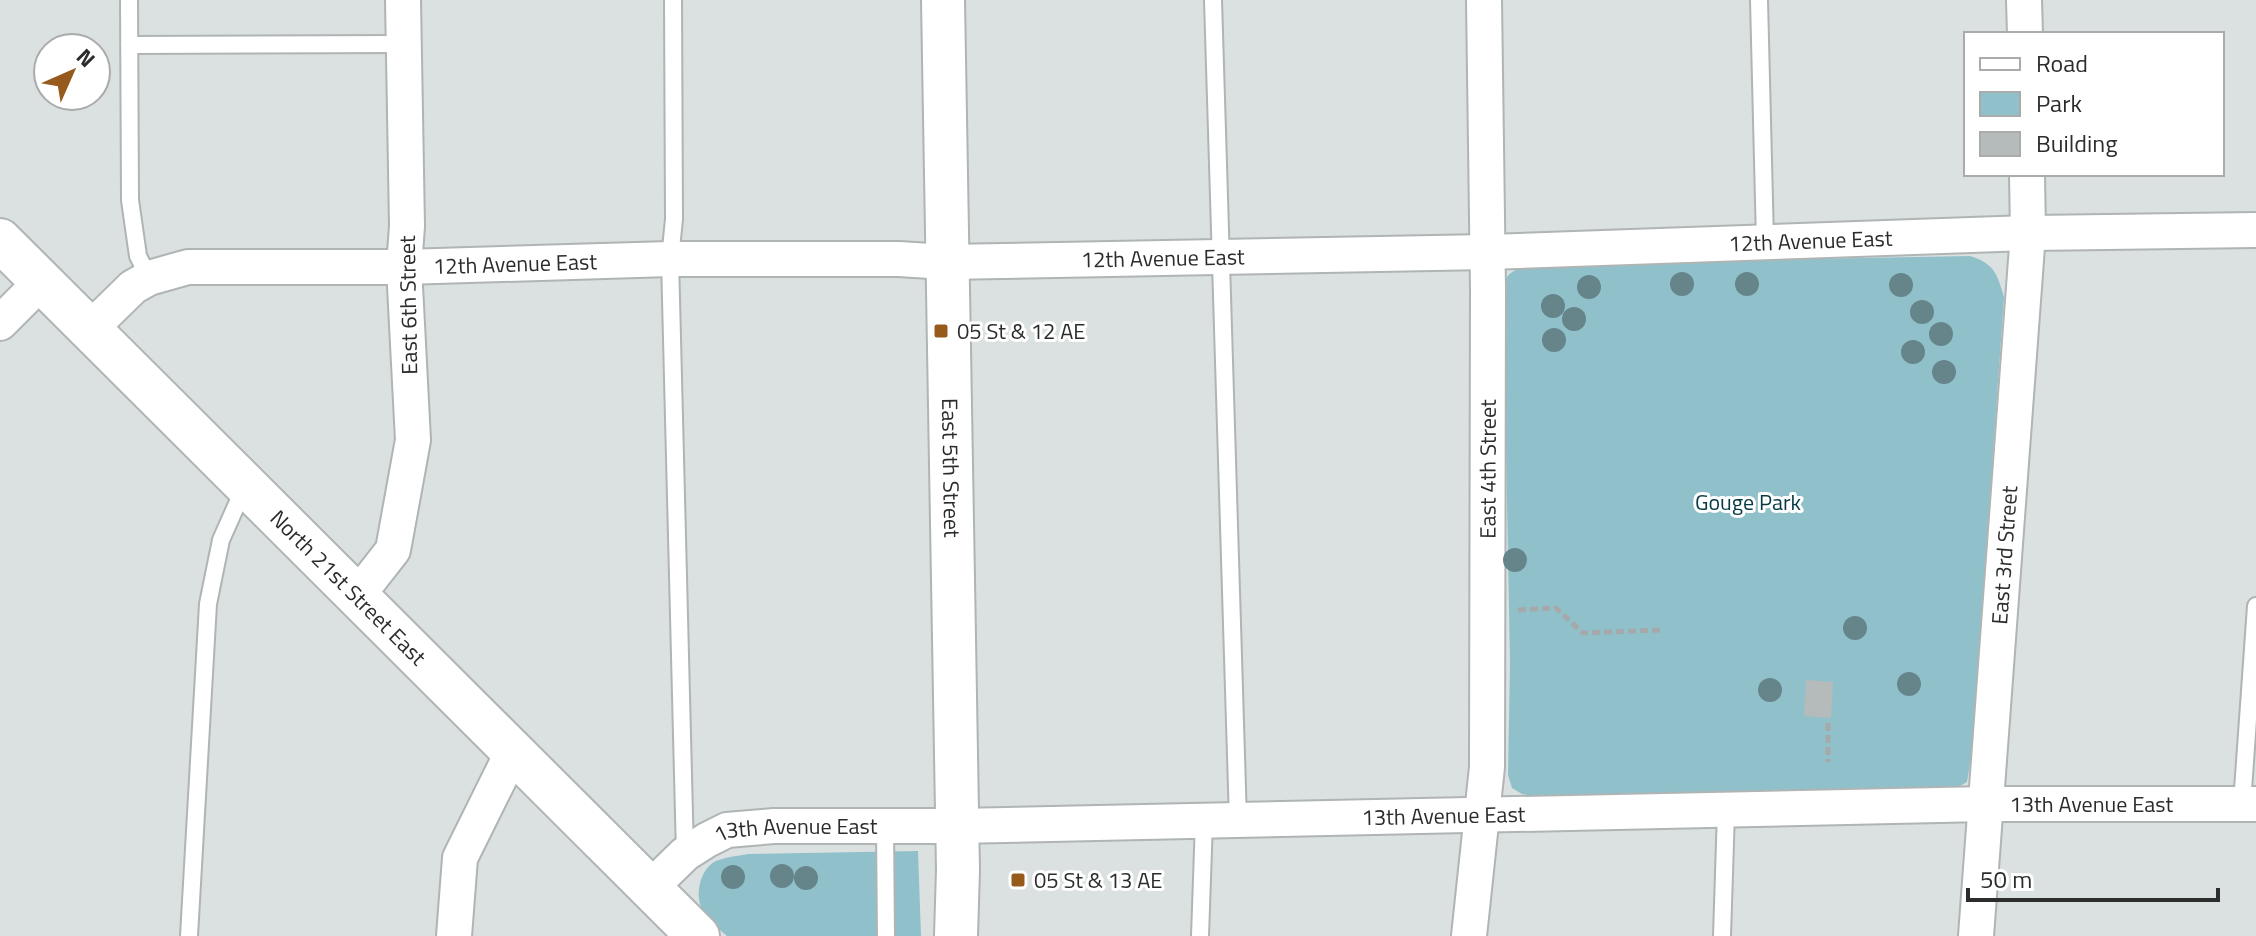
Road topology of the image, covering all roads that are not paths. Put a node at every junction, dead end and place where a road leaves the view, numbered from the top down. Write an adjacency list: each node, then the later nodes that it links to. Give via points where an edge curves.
1 (129, 0): 11 (lane)
2 (403, 0): 10 (street, East 6th Street)
3 (673, 0): 19 (lane)
4 (943, 0): 20 (street, East 5th Street)
5 (1213, 0): 18 (lane)
6 (1484, 0): 17 (street, East 4th Street)
7 (1759, 0): 16 (lane)
8 (2024, 0): 9 (street)
9 (2025, 32)
10 (404, 44): 11 (lane); 21 (street, East 6th Street)
11 (129, 45): 22 (lane, via 130,200 138,256)
12 (2027, 176): 14 (street, East 3rd Street)
13 (2256, 230): 14 (street, 12th Avenue East)
14 (2028, 233): 16 (street, 12th Avenue East); 30 (street, East 3rd Street)
15 (0, 240): 23 (street, North 21st Street East)
16 (1765, 241): 17 (street, 12th Avenue East)
17 (1488, 252): 18 (street, 12th Avenue East); 33 (street, East 4th Street, via 1489,612 1487,767)
18 (1219, 257): 20 (street, 12th Avenue East); 35 (lane)
19 (670, 259): 20 (street, 12th Avenue East); 21 (street, 12th Avenue East); 38 (lane)
20 (946, 262): 37 (street, East 5th Street)
21 (404, 267): 22 (street, 12th Avenue East, via 188,267); 27 (street, East 6th Street, via 413,440 393,550)
22 (149, 278): 25 (street, 12th Avenue East)
23 (42, 281): 24 (street); 25 (street, North 21st Street East)
24 (0, 323)
25 (90, 329): 26 (street, North 21st Street East)
26 (246, 485): 27 (street, North 21st Street East); 40 (lane, via 221,540 208,604)
27 (357, 596): 29 (street, North 21st Street East)
28 (2256, 606): 31 (lane)
29 (513, 751): 39 (street, North 21st Street East); 41 (street, via 460,858)
30 (1986, 804): 31 (street, 13th Avenue East); 32 (street, 13th Avenue East); 48 (street, East 3rd Street)
31 (2249, 804)
32 (1726, 811): 33 (street, 13th Avenue East); 47 (lane)
33 (1481, 814): 35 (street, 13th Avenue East); 46 (street, East 4th Street)
34 (1204, 821): 35 (street, 13th Avenue East); 37 (street, 13th Avenue East); 45 (lane)
35 (1238, 821)
36 (885, 826): 37 (street, 13th Avenue East); 38 (street, 13th Avenue East, via 727,830); 43 (lane)
37 (957, 826): 44 (street, East 5th Street)
38 (685, 854): 39 (street, 13th Avenue East)
39 (650, 888): 42 (street, North 21st Street East)
40 (189, 936)
41 (454, 936)
42 (698, 936)
43 (886, 936)
44 (956, 936)
45 (1200, 936)
46 (1469, 936)
47 (1722, 936)
48 (1976, 936)

